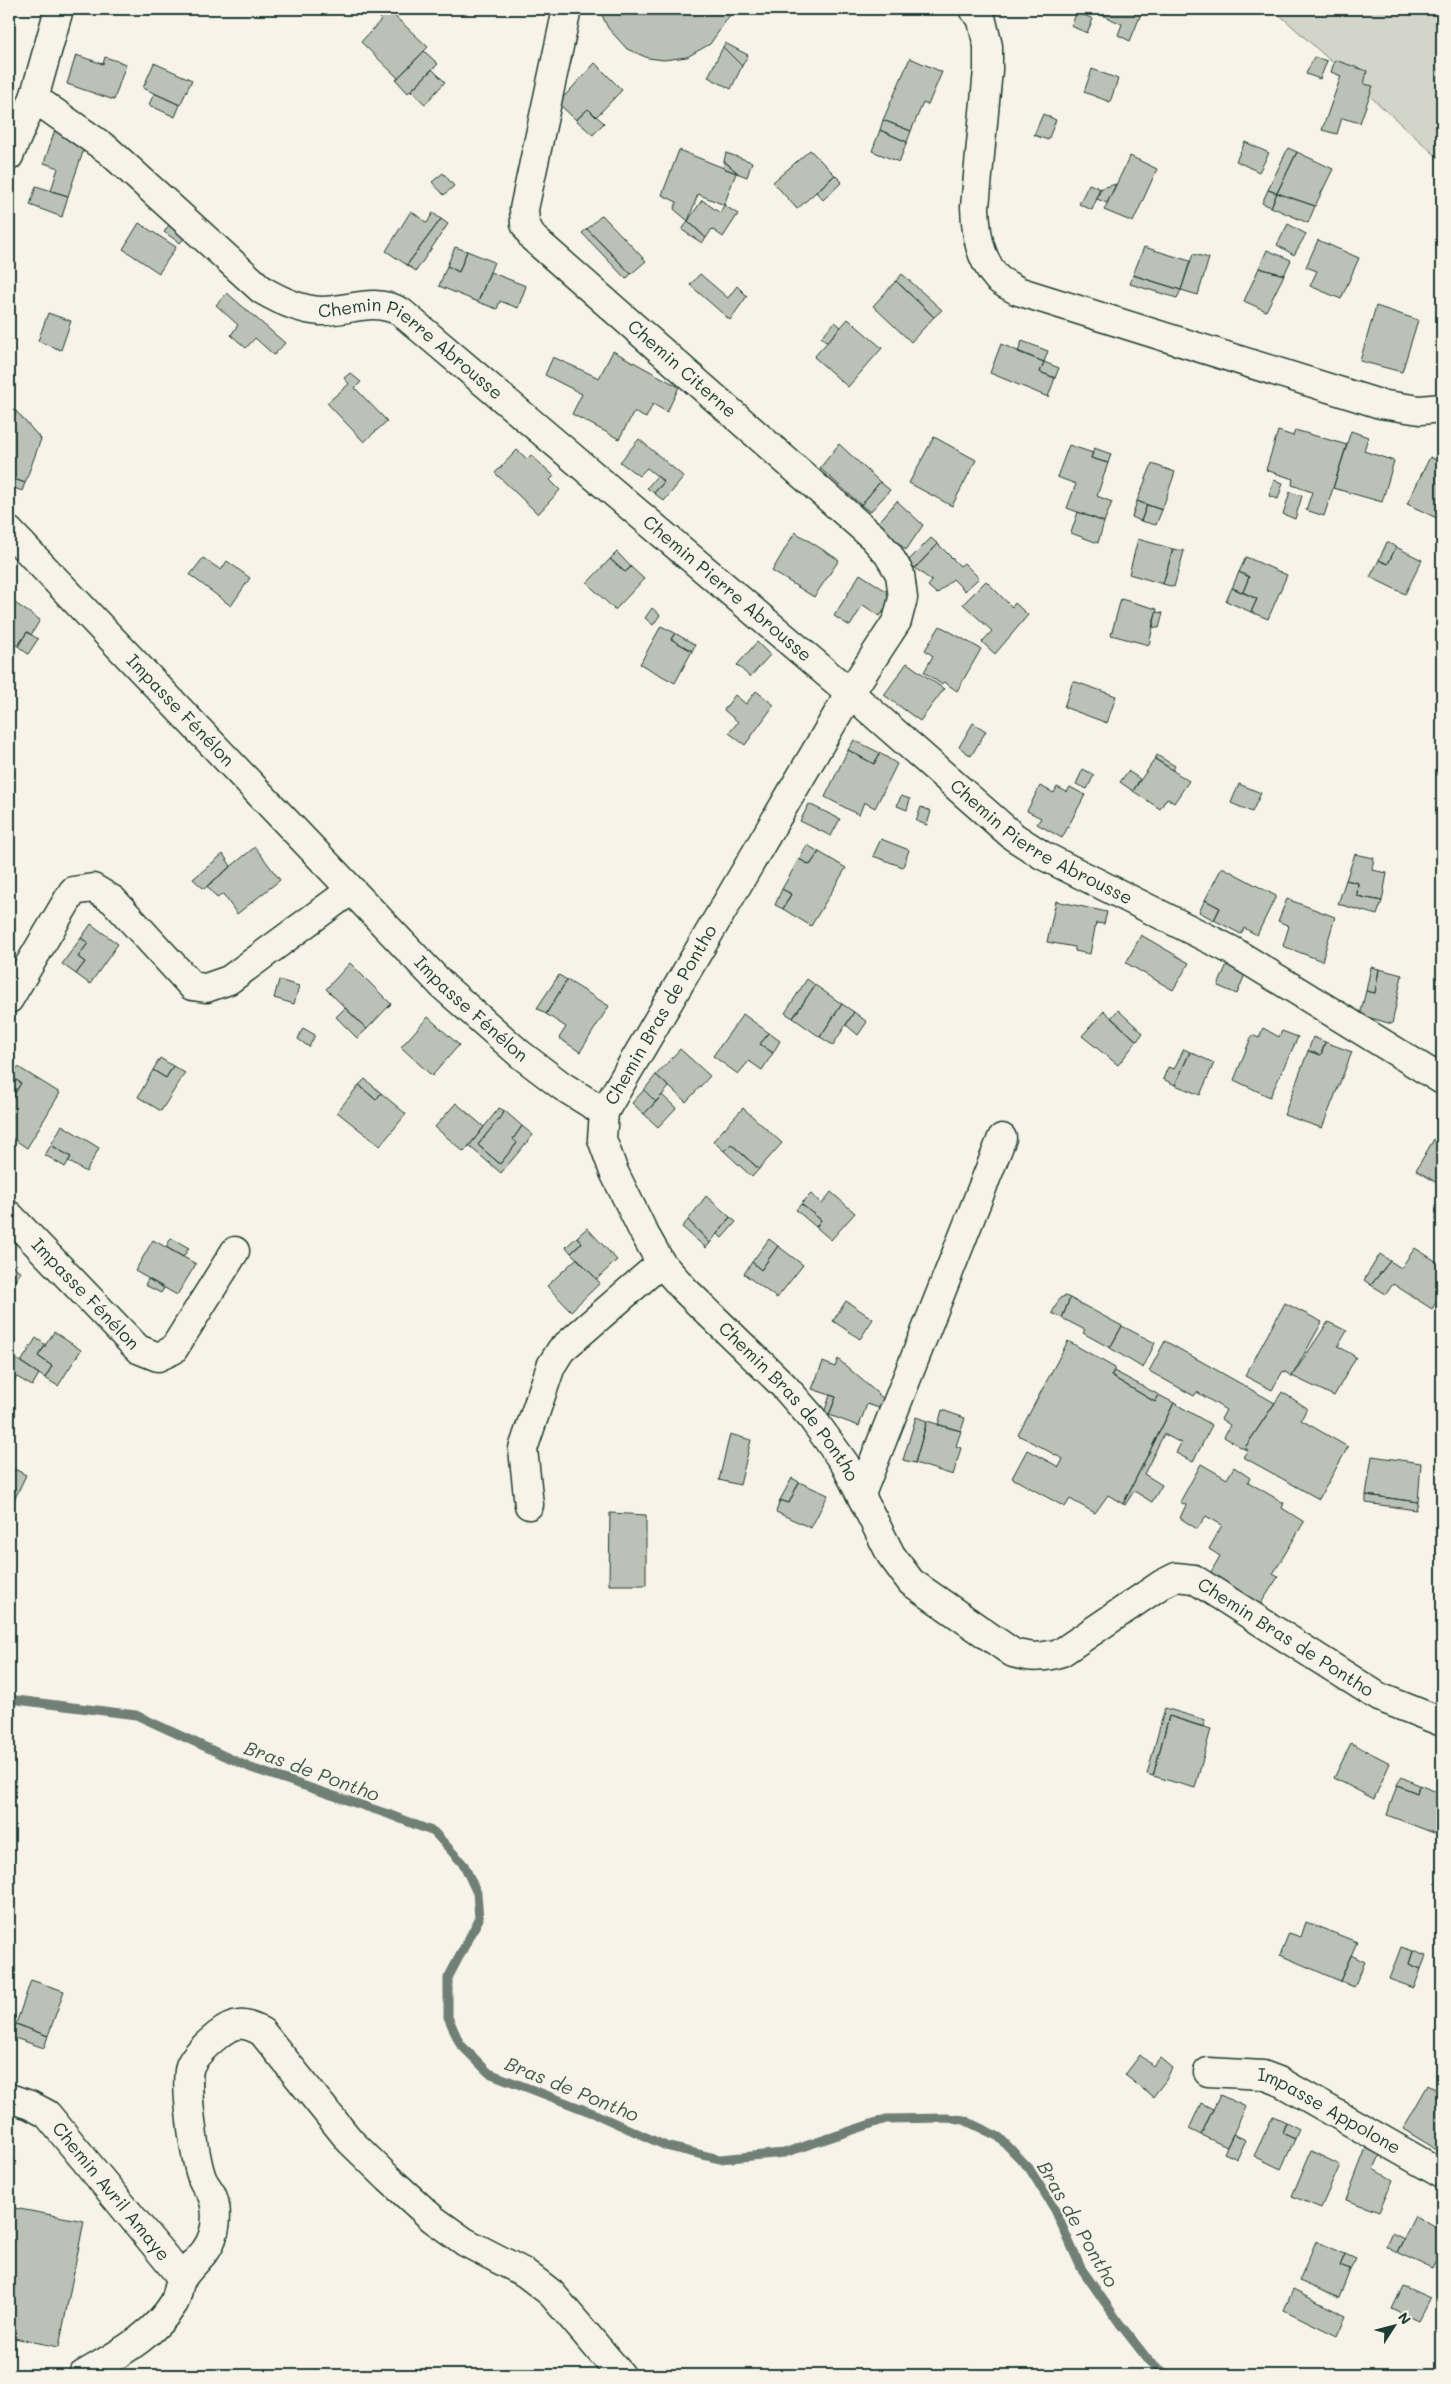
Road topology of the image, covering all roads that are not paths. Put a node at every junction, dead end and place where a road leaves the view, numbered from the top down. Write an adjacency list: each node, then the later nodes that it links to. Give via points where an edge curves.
1 (59, 9): 4 (street)
2 (567, 9): 8 (street, Chemin Citerne, via 524,209 525,224 532,238 873,537 888,554 900,574 903,598 897,621)
3 (973, 9): 6 (street, via 981,17 988,46 976,229 983,256 998,279 1018,291 1380,404 1420,410)
4 (34, 98): 5 (street); 8 (street, Chemin Pierre Abrousse, via 108,150 262,290 279,300 320,311 388,305 401,312)
5 (9, 156)
6 (1442, 408)
7 (9, 531): 9 (street, Impasse Fénélon)
8 (850, 693): 11 (street, Chemin Pierre Abrousse, via 1014,838 1042,856 1231,950); 12 (street, Chemin Bras de Pontho)
9 (351, 890): 10 (street, via 229,980 206,988 192,986 113,900 94,888 73,891); 12 (street, Impasse Fénélon, via 443,986 520,1054)
10 (9, 999)
11 (1442, 1080)
12 (604, 1112): 16 (street, Chemin Bras de Pontho, via 602,1139 614,1172)
13 (1002, 1138): 17 (street, Chemin Bras de Pontho)
14 (9, 1215): 15 (street, Impasse Fénélon, via 138,1349 158,1357 173,1350)
15 (235, 1252)
16 (661, 1263): 17 (street, Chemin Bras de Pontho, via 812,1418 846,1464); 18 (street, via 562,1350 551,1366 523,1449)
17 (861, 1494): 19 (street, Chemin Bras de Pontho, via 892,1555 911,1582 1013,1653 1029,1658 1062,1652 1162,1584 1176,1578 1194,1579 1379,1697)
18 (529, 1505)
19 (1442, 1722)
20 (1208, 2072): 22 (street, Impasse Appolone, via 1263,2075 1279,2081)
21 (9, 2098): 23 (street, Chemin Avril Amaye, via 47,2114)
22 (1442, 2174)
23 (182, 2278): 24 (street, via 175,2302 159,2323 136,2343); 25 (street, via 208,2248 216,2215 212,2194 202,2180 195,2148 188,2080 190,2067 207,2044 221,2032 233,2026 249,2025 262,2032 350,2141 389,2179 433,2219 465,2242 525,2273 551,2293)
24 (83, 2375)
25 (621, 2375)

